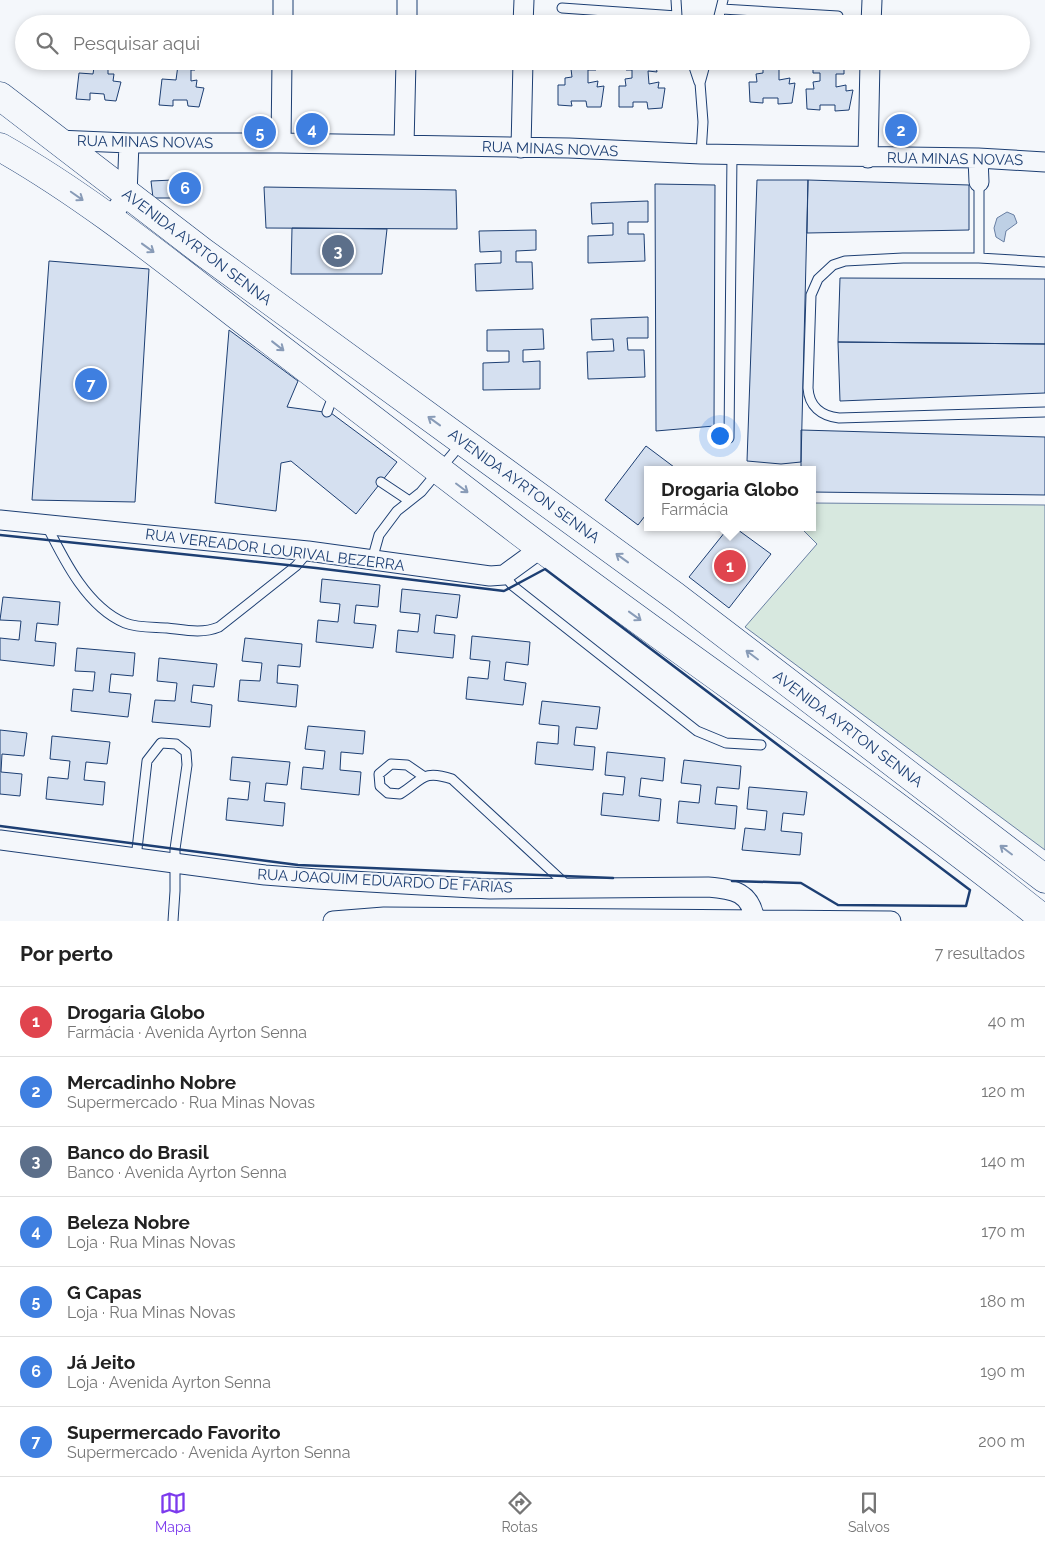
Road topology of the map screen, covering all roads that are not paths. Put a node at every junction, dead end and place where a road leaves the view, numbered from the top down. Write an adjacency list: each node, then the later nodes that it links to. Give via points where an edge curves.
1 (283, 0): 8 (street)
2 (408, 0): 9 (street)
3 (524, 0): 10 (street)
4 (676, 0): 12 (lane)
5 (872, 0): 14 (street)
6 (722, 4): 13 (lane)
7 (562, 8): 11 (lane)
8 (283, 15)
9 (407, 15)
10 (523, 15)
11 (630, 15)
12 (678, 15)
13 (828, 15)
14 (871, 15)
15 (282, 70): 24 (street)
16 (406, 70): 26 (street)
17 (523, 70): 28 (street)
18 (695, 70): 21 (lane)
19 (704, 70): 21 (lane)
20 (870, 70): 31 (street)
21 (700, 83): 29 (lane)
22 (0, 96): 23 (main road, AVENIDA AYRTON SENNA)
23 (55, 140): 25 (street, RUA MINAS NOVAS); 35 (main road, AVENIDA AYRTON SENNA)
24 (281, 143): 25 (street, RUA MINAS NOVAS); 26 (street, RUA MINAS NOVAS)
25 (129, 144): 35 (street)
26 (404, 145): 28 (street, RUA MINAS NOVAS)
27 (0, 147): 36 (main road, AVENIDA AYRTON SENNA, one-way to 36)
28 (521, 148): 29 (street, RUA MINAS NOVAS)
29 (701, 154): 30 (street, RUA MINAS NOVAS)
30 (732, 154): 31 (street, RUA MINAS NOVAS); 40 (lane)
31 (868, 158): 32 (street, RUA MINAS NOVAS)
32 (978, 158): 33 (street, RUA MINAS NOVAS); 34 (street)
33 (1045, 162)
34 (979, 182): 37 (lane)
35 (128, 195): 36 (street); 41 (main road, AVENIDA AYRTON SENNA, one-way to 35)
36 (109, 219): 42 (main road, AVENIDA AYRTON SENNA, one-way to 42, via 331,401)
37 (979, 258): 38 (lane); 39 (lane, via 846,261 824,271 813,286 811,295 808,396 820,412 839,418)
38 (1045, 262)
39 (1045, 412)
40 (729, 438)
41 (462, 442): 42 (lane); 56 (main road, AVENIDA AYRTON SENNA, one-way to 41, via 676,596)
42 (440, 471): 44 (lane, via 421,492); 47 (main road, AVENIDA AYRTON SENNA, one-way to 47)
43 (381, 482): 44 (lane)
44 (408, 500): 49 (lane, via 379,535)
45 (0, 520): 46 (street, RUA VEREADOR LOURIVAL BEZERRA)
46 (46, 526): 48 (street, RUA VEREADOR LOURIVAL BEZERRA); 48 (lane, via 92,599 111,616 126,624 181,630 208,632 219,627 296,566)
47 (541, 548): 50 (street); 59 (main road, AVENIDA AYRTON SENNA, one-way to 59, via 802,736)
48 (308, 551): 49 (street, RUA VEREADOR LOURIVAL BEZERRA)
49 (372, 560): 50 (street, RUA VEREADOR LOURIVAL BEZERRA, via 490,576)
50 (504, 575): 51 (lane, via 513,586 697,731 726,743)
51 (761, 745)
52 (422, 776): 52 (lane, via 400,794 388,793 380,786 379,774 391,764 407,765); 57 (lane, via 443,776 461,785)
53 (0, 840): 54 (street, RUA JOAQUIM EDUARDO DE FARIAS)
54 (136, 858): 55 (street, RUA JOAQUIM EDUARDO DE FARIAS); 55 (lane, via 147,760 161,743 169,742 183,747 187,765)
55 (174, 862): 57 (street, RUA JOAQUIM EDUARDO DE FARIAS, via 317,879 490,889); 60 (lane)
56 (1045, 879)
57 (570, 888): 58 (street, RUA JOAQUIM EDUARDO DE FARIAS, via 725,888 748,900)
58 (755, 920): 61 (street, RUA JOAQUIM EDUARDO DE FARIAS, via 384,917); 62 (street, RUA JOAQUIM EDUARDO DE FARIAS)
59 (1045, 920)
60 (172, 921)
61 (332, 921)
62 (891, 921)

